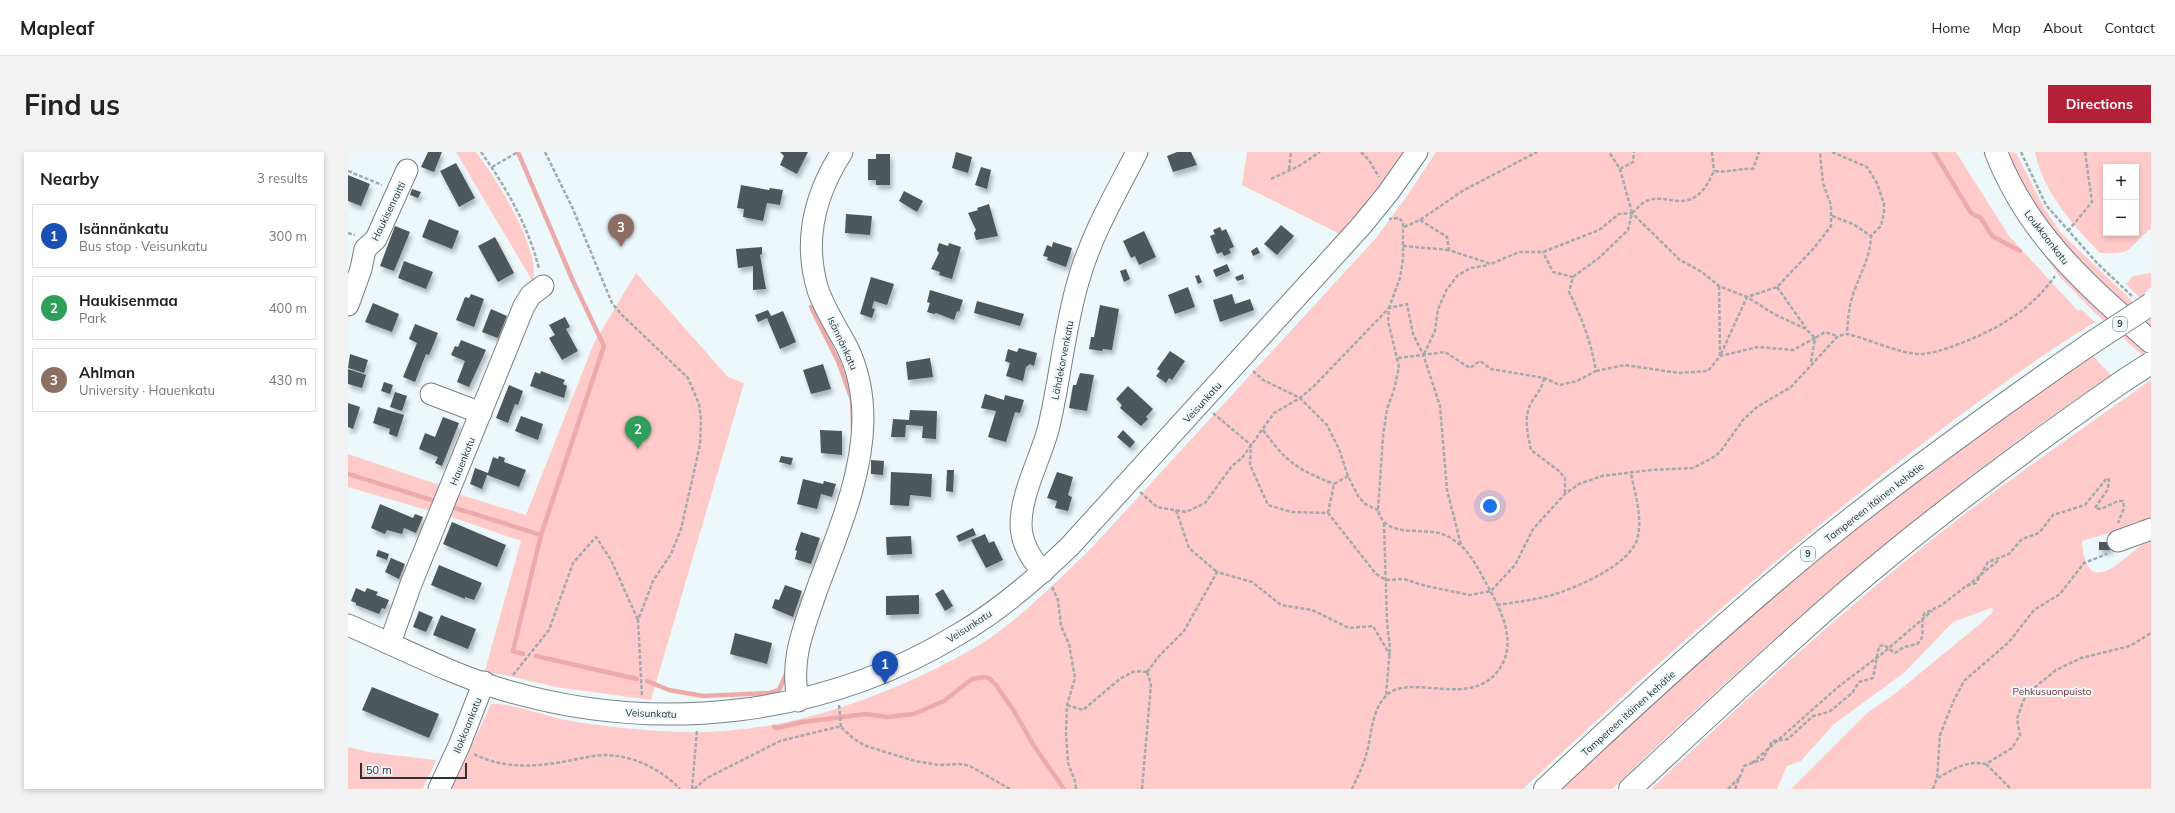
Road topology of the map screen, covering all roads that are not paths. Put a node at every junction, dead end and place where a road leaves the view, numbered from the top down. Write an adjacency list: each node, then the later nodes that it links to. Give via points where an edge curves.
1 (842, 152): 19 (street, Isännänkatu, via 816,203 811,245 818,290 854,365 862,398 862,438 850,496 802,633 794,675)
2 (1137, 152): 15 (street, Lähdekorvenkatu, via 1098,225 1080,275 1048,430 1022,512 1022,534 1027,550)
3 (1416, 152): 15 (street, Veisunkatu, via 1388,193 1070,546)
4 (1996, 152): 9 (main road, Loukkaankatu, via 2029,217 2062,260)
5 (408, 170): 8 (street, Haukisenraitti, via 376,239 365,249)
6 (543, 286): 12 (street, Hauenkatu, via 531,295 524,306)
7 (2143, 302): 21 (main road, Tampereen itäinen kehätie / 9, bridge, via 2090,344 2002,405 1894,486 1806,555 1712,636)
8 (348, 305)
9 (2151, 342)
10 (2151, 363): 22 (main road, bridge, via 2033,443 1914,536 1840,597)
11 (431, 394): 12 (street)
12 (481, 413): 17 (street, Hauenkatu)
13 (2151, 529): 14 (street)
14 (2118, 541)
15 (1046, 576): 19 (street, Veisunkatu, via 958,635 909,661 862,682)
16 (348, 625): 17 (street, Veisunkatu)
17 (390, 643): 18 (street, Veisunkatu)
18 (484, 682): 19 (street, Veisunkatu, via 504,690 570,706 644,713 697,714 751,710); 20 (street, Ilokkaankatu)
19 (798, 701)
20 (439, 789)
21 (1545, 789)
22 (1630, 789)

